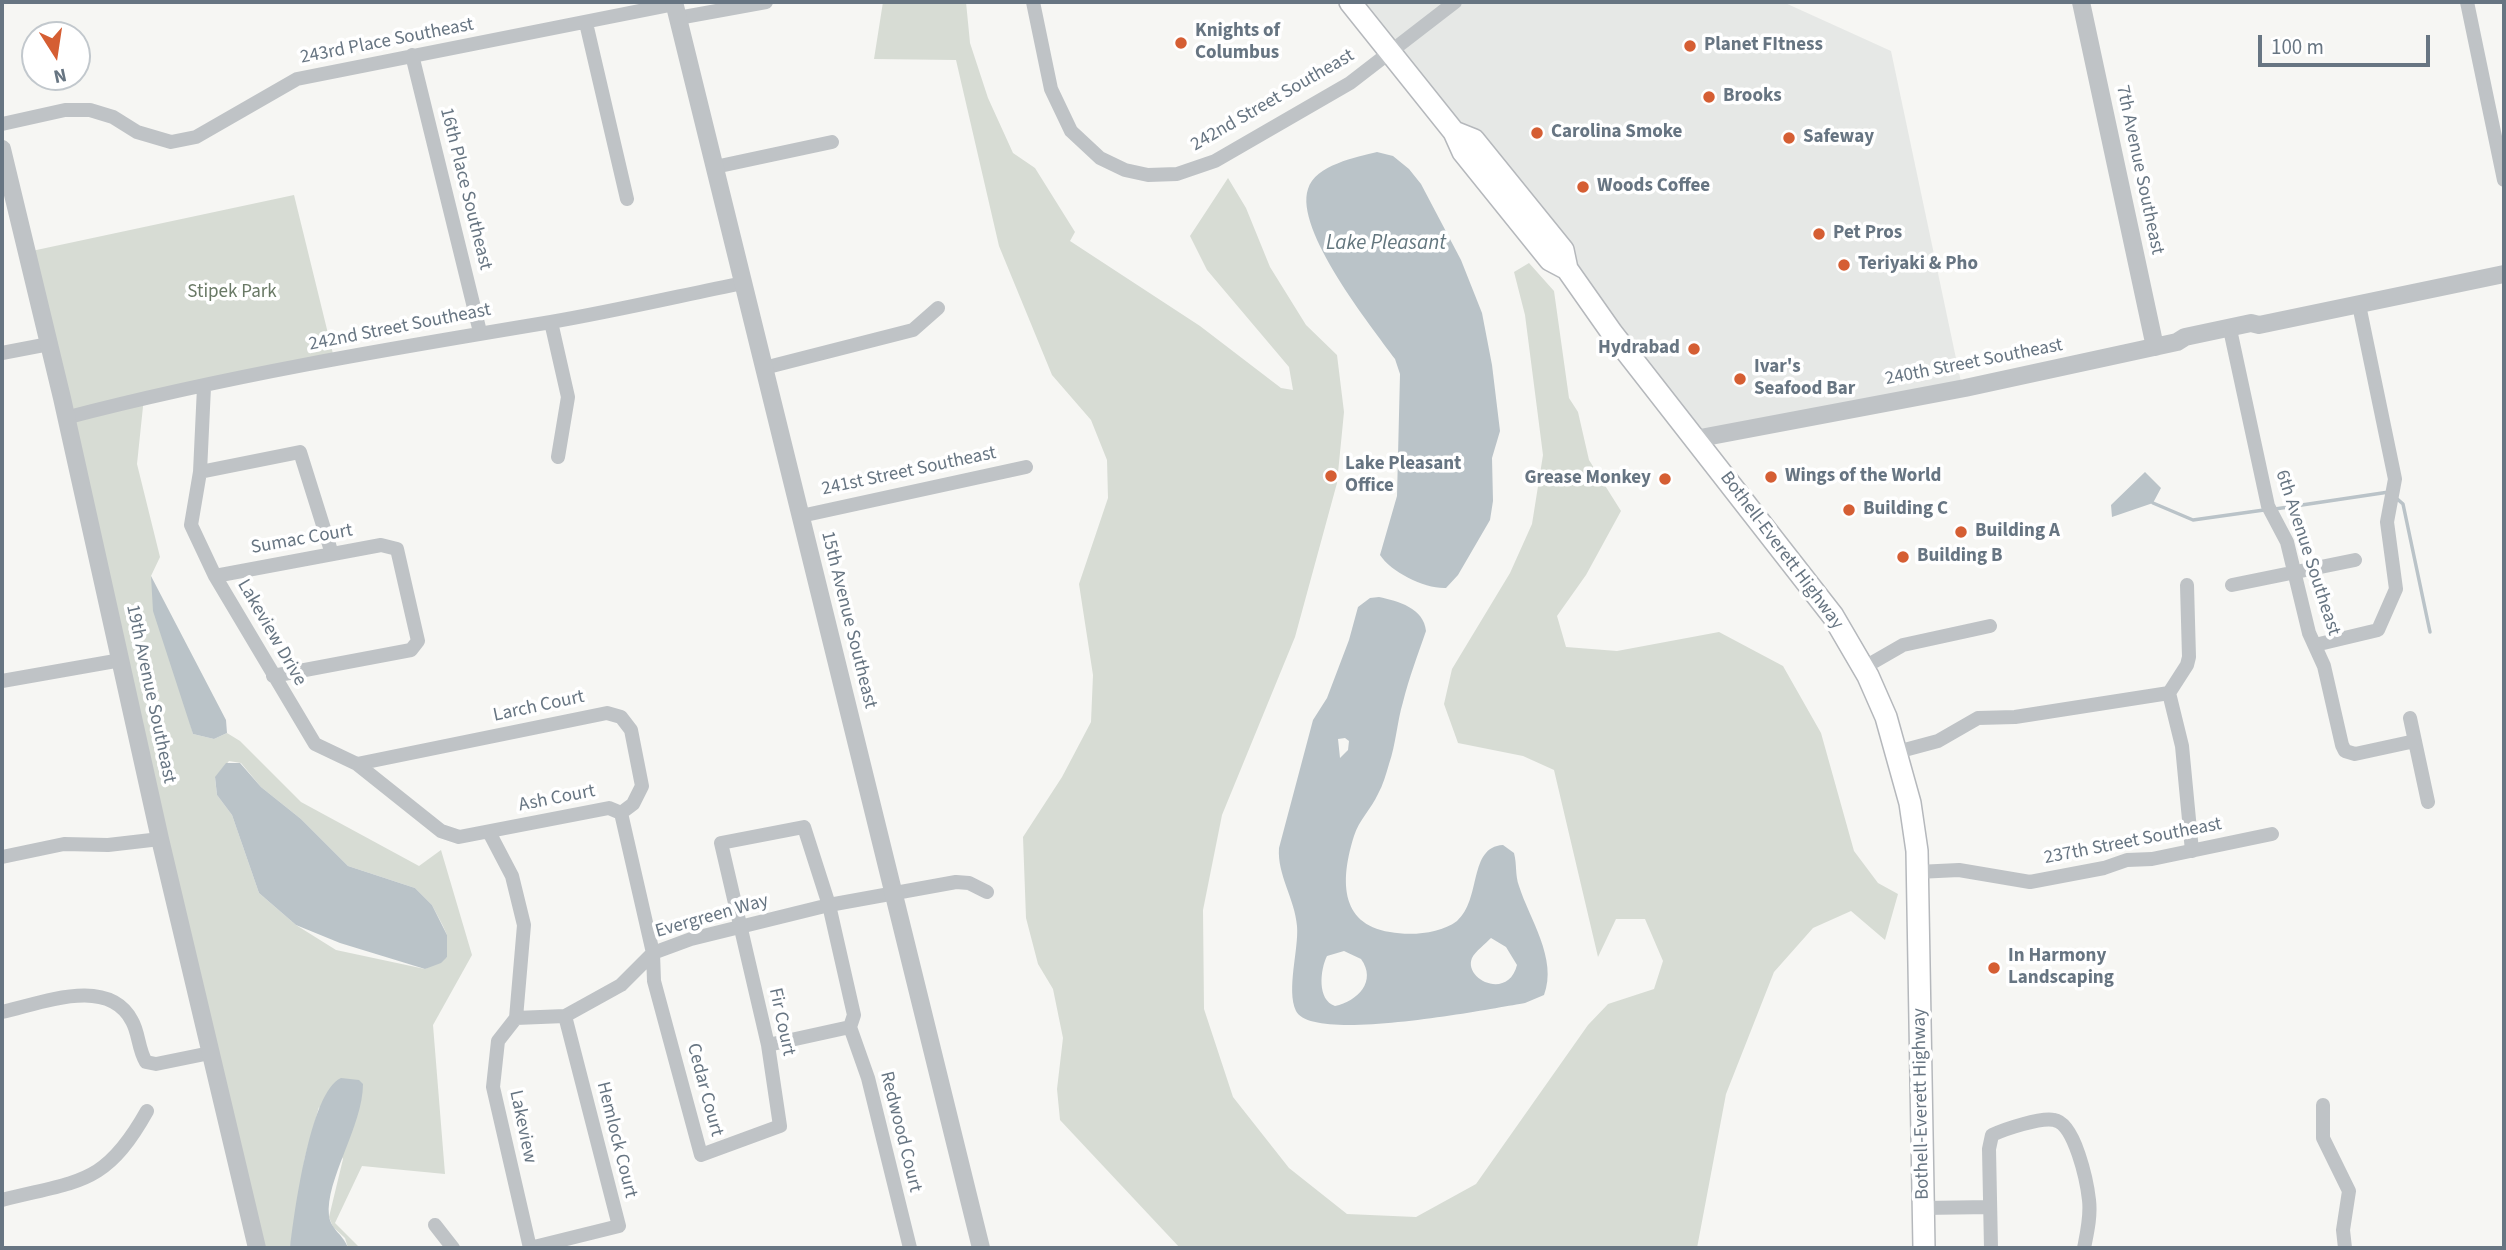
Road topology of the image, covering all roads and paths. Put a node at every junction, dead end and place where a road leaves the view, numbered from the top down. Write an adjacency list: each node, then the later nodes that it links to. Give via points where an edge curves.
1 (766, 2): 7 (street, 243rd Place Southeast)
2 (1033, 2): 9 (street, 242nd Street Southeast, via 1051,89 1071,131 1100,158 1148,175 1177,174 1215,161 1350,83)
3 (1350, 2): 9 (main road, Bothell-Everett Highway)
4 (1455, 2): 9 (street, 242nd Street Southeast)
5 (2081, 2): 28 (street, 7th Avenue Southeast)
6 (2467, 2): 15 (street)
7 (676, 8): 8 (street, 243rd Place Southeast); 14 (street, 15th Avenue Southeast)
8 (586, 23): 10 (street, 243rd Place Southeast); 16 (street)
9 (1390, 53): 33 (main road, Bothell-Everett Highway, via 1454,132 1474,140 1563,250 1567,269)
10 (412, 55): 11 (street, 243rd Place Southeast, via 297,79 196,137 171,142 90,110 65,110); 24 (street, 16th Place Southeast)
11 (2, 124)
12 (832, 142): 14 (street)
13 (2, 149): 17 (street, 19th Avenue Southeast)
14 (715, 167): 19 (street, 15th Avenue Southeast)
15 (2504, 180)
16 (627, 200)
17 (8, 201): 27 (street, 19th Avenue Southeast)
18 (2504, 274): 20 (street, 240th Street Southeast)
19 (744, 283): 22 (street, 242nd Street Southeast); 30 (street, 15th Avenue Southeast)
20 (2359, 305): 23 (street, 240th Street Southeast); 45 (street, via 2395,479 2387,533 2396,589 2378,630)
21 (938, 308): 30 (street, via 913,330)
22 (551, 321): 24 (street, 242nd Street Southeast); 34 (street, via 568,397)
23 (2259, 325): 25 (street, 240th Street Southeast); 26 (street, 240th Street Southeast, via 2185,337)
24 (480, 332): 31 (street, 242nd Street Southeast)
25 (2231, 334): 26 (street, 240th Street Southeast); 40 (street, 6th Avenue Southeast, via 2271,512 2287,542)
26 (2179, 342): 28 (street, 240th Street Southeast)
27 (49, 344): 29 (street); 32 (street, 19th Avenue Southeast)
28 (2155, 348): 33 (street, 240th Street Southeast)
29 (2, 353)
30 (764, 368): 37 (street, 15th Avenue Southeast)
31 (204, 387): 32 (street, 242nd Street Southeast); 36 (street, Lakeview Drive)
32 (65, 418): 46 (street, 19th Avenue Southeast)
33 (1695, 439): 47 (main road, Bothell-Everett Highway, via 1833,616)
34 (558, 457)
35 (1026, 467): 37 (street, 241st Street Southeast)
36 (200, 472): 38 (street, via 300,452); 41 (street, Lakeview Drive, via 191,525)
37 (801, 516): 65 (street, 15th Avenue Southeast)
38 (332, 554): 41 (street, Sumac Court); 48 (street, Sumac Court, via 381,545 397,549 418,641 411,650)
39 (2355, 560): 40 (street)
40 (2295, 572): 43 (street); 45 (street, 6th Avenue Southeast)
41 (215, 576): 48 (street, Lakeview Drive)
42 (2187, 585): 50 (street, via 2189,657)
43 (2232, 585)
44 (1990, 626): 47 (street, via 1903,645)
45 (2315, 645): 52 (street, 6th Avenue Southeast, via 2345,751 2355,754)
46 (121, 660): 49 (street); 60 (street, 19th Avenue Southeast)
47 (1863, 668): 53 (main road, Bothell-Everett Highway)
48 (273, 676): 54 (street, Lakeview Drive, via 315,744)
49 (2, 681)
50 (2169, 693): 53 (street, via 2015,717 1978,718 1938,741); 61 (street, via 2182,746)
51 (2410, 718): 52 (street)
52 (2415, 741): 55 (street)
53 (1897, 751): 63 (main road, Bothell-Everett Highway, via 1910,803)
54 (357, 764): 56 (street, Larch Court, via 607,713 621,717 631,730 642,786 634,804); 57 (street, Lakeview Drive)
55 (2428, 802)
56 (621, 813): 58 (street, Ash Court, via 609,808); 68 (street, Ash Court)
57 (441, 831): 58 (street, Ash Court, via 459,837)
58 (489, 832): 71 (street, via 512,876 524,925)
59 (2272, 834): 61 (street, 237th Street Southeast)
60 (160, 839): 62 (street, via 64,844); 74 (street, 19th Avenue Southeast)
61 (2192, 851): 63 (street, 237th Street Southeast, via 2127,860 2030,883 1959,870)
62 (2, 856)
63 (1917, 872): 80 (main road, Bothell-Everett Highway)
64 (987, 892): 65 (street, Evergreen Way, via 956,882)
65 (894, 895): 66 (street, Evergreen Way); 86 (street, 15th Avenue Southeast)
66 (829, 905): 67 (street, Evergreen Way); 67 (street, Fir Court, via 804,827 721,843); 72 (street, via 854,1015)
67 (740, 926): 68 (street, Evergreen Way); 73 (street, Fir Court)
68 (653, 953): 70 (street, Evergreen Way, via 621,985); 77 (street, Cedar Court, via 654,981 701,1155)
69 (2, 1012): 74 (street, via 83,995 101,996 127,1012 146,1062)
70 (565, 1016): 71 (street, Evergreen Way); 84 (street, Hemlock Court, via 619,1226)
71 (516, 1018): 84 (street, Lakeview, via 498,1041 493,1087)
72 (849, 1027): 73 (street); 85 (street, Redwood Court, via 868,1078)
73 (768, 1045): 77 (street, Fir Court)
74 (210, 1053): 82 (street, 19th Avenue Southeast)
75 (2323, 1105): 90 (street, via 2323,1138 2349,1191)
76 (147, 1111): 78 (street, via 127,1146 104,1170)
77 (780, 1126)
78 (2, 1200)
79 (1990, 1207): 80 (street); 88 (street); 89 (street, via 1992,1135 2054,1119 2073,1137 2089,1201)
80 (1923, 1208): 87 (main road, Bothell-Everett Highway)
81 (435, 1225): 83 (street)
82 (257, 1248)
83 (453, 1248)
84 (530, 1248)
85 (910, 1248)
86 (981, 1248)
87 (1924, 1248)
88 (1991, 1248)
89 (2084, 1248)
90 (2345, 1248)

